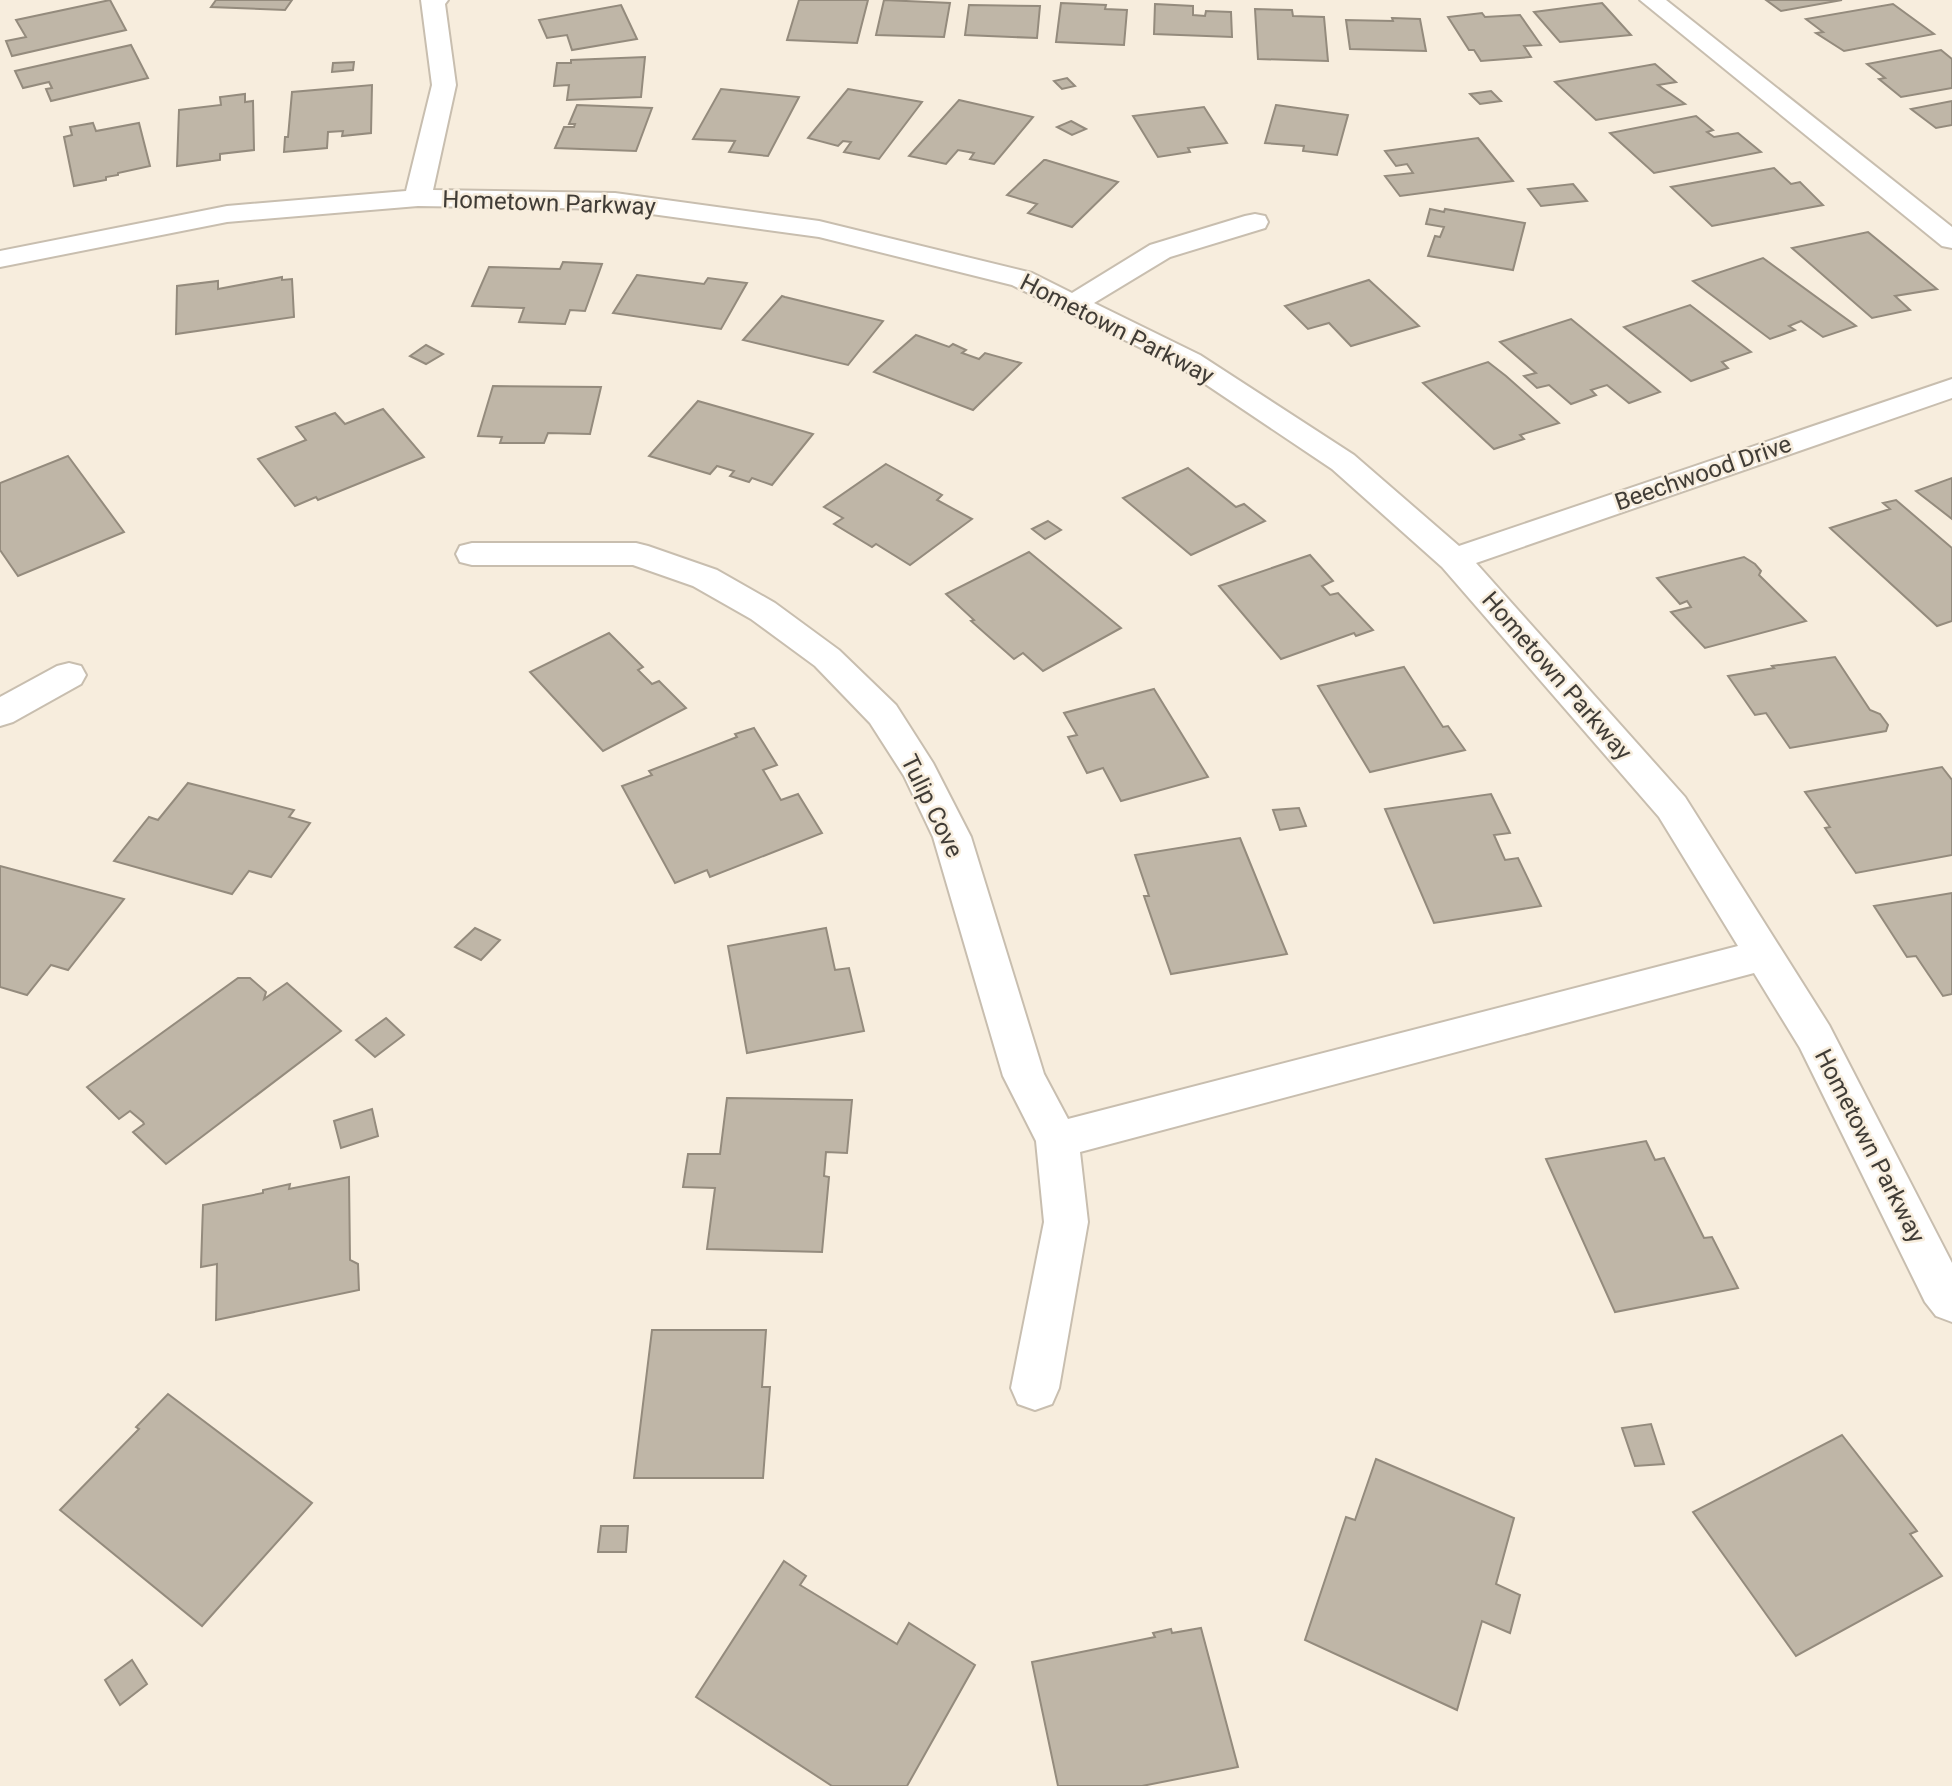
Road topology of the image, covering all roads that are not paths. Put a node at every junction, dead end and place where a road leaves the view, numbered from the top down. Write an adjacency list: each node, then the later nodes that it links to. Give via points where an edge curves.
1 (436, 0): 3 (street, via 444,85)
2 (1652, 0): 5 (street)
3 (418, 198): 6 (street, Hometown Parkway, via 227,214); 7 (street, Hometown Parkway, via 615,201 819,229 1022,279)
4 (1255, 222): 7 (street, via 1160,251)
5 (1952, 240)
6 (0, 259)
7 (1073, 304): 10 (street, Hometown Parkway, via 1190,361 1332,454)
8 (1952, 388): 10 (street, Beechwood Drive)
9 (472, 554): 14 (street, Tulip Cove, via 636,554 705,578 763,611 827,657 883,714 920,772 952,837 1024,1076)
10 (1454, 559): 13 (street, Hometown Parkway, via 1672,807)
11 (69, 675): 12 (street)
12 (0, 713)
13 (1764, 955): 14 (street); 15 (street, Hometown Parkway, via 1815,1037)
14 (1057, 1140): 16 (street, Tulip Cove, via 1066,1222)
15 (1952, 1301)
16 (1035, 1388)

